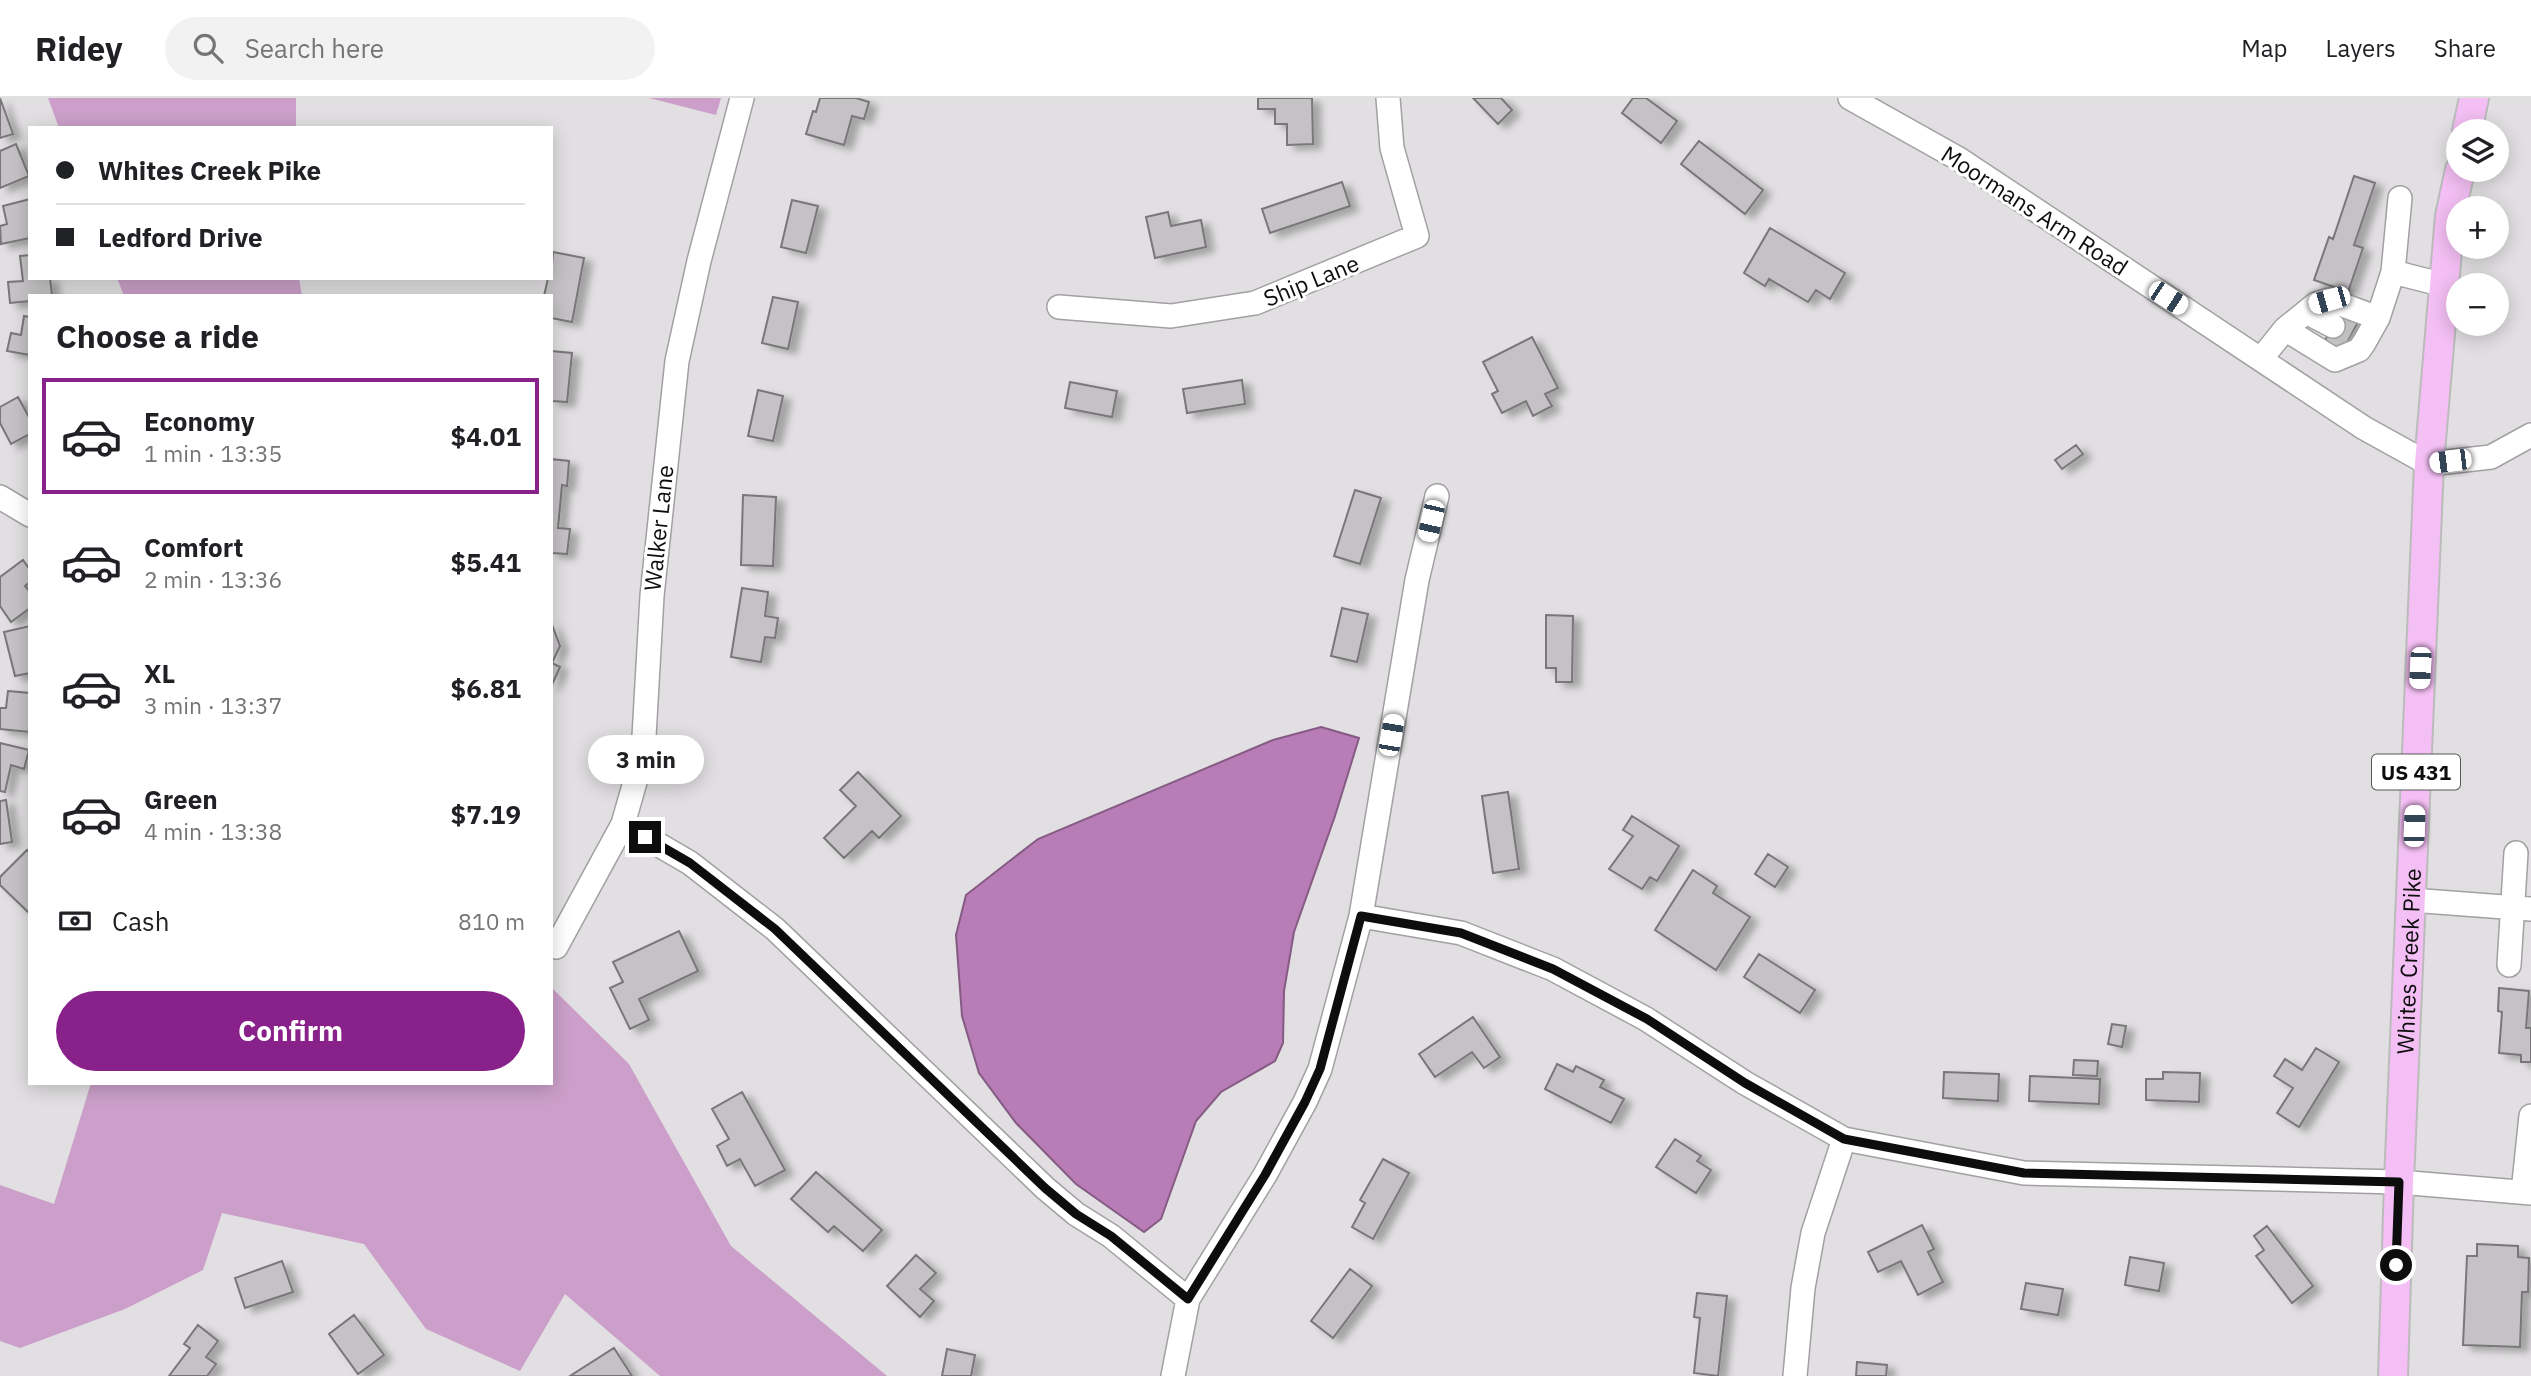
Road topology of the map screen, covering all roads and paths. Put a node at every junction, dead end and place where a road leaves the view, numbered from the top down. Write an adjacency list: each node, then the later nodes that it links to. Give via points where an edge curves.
1 (742, 98): 21 (street, Walker Lane, via 677,361 652,596 643,754)
2 (1388, 98): 10 (street, Ship Lane, via 1392,148 1417,236 1255,303 1171,316)
3 (1850, 98): 15 (street, Moormans Arm Road, via 1959,159)
4 (2474, 98): 5 (main road)
5 (2470, 119)
6 (2457, 182): 9 (main road, Whites Creek Pike / US 431)
7 (2400, 198): 8 (street)
8 (2393, 272): 9 (street); 12 (street)
9 (2444, 285): 17 (main road, Whites Creek Pike / US 431)
10 (1059, 307)
11 (2306, 312): 12 (street, via 2329,300); 13 (street); 14 (street)
12 (2378, 318): 14 (street)
13 (2285, 330): 14 (street, via 2335,360 2359,350); 15 (street)
14 (2349, 335)
15 (2261, 359): 17 (street, Moormans Arm Road, via 2364,428)
16 (2531, 435): 17 (street, via 2491,457)
17 (2429, 464): 23 (main road, Whites Creek Pike / US 431)
18 (1437, 496): 25 (street, via 1417,580)
19 (0, 497): 20 (street)
20 (28, 514)
21 (623, 824): 26 (street, Walker Lane); 32 (street, via 690,863 775,929 1045,1188)
22 (2516, 853): 24 (street)
23 (2410, 900): 24 (street); 30 (main road, Whites Creek Pike / US 431)
24 (2522, 908): 27 (street)
25 (1361, 916): 29 (street, via 1461,933 1553,969 1647,1019 1745,1083); 32 (street, via 1320,1069 1265,1175)
26 (556, 947)
27 (2509, 965)
28 (2531, 1116): 31 (street)
29 (1844, 1139): 30 (street, via 2024,1173); 34 (street, via 1813,1233 1802,1288)
30 (2399, 1182): 31 (street); 35 (main road, Whites Creek Pike / US 431)
31 (2527, 1192)
32 (1188, 1299): 33 (street)
33 (1173, 1376)
34 (1795, 1376)
35 (2393, 1376)

